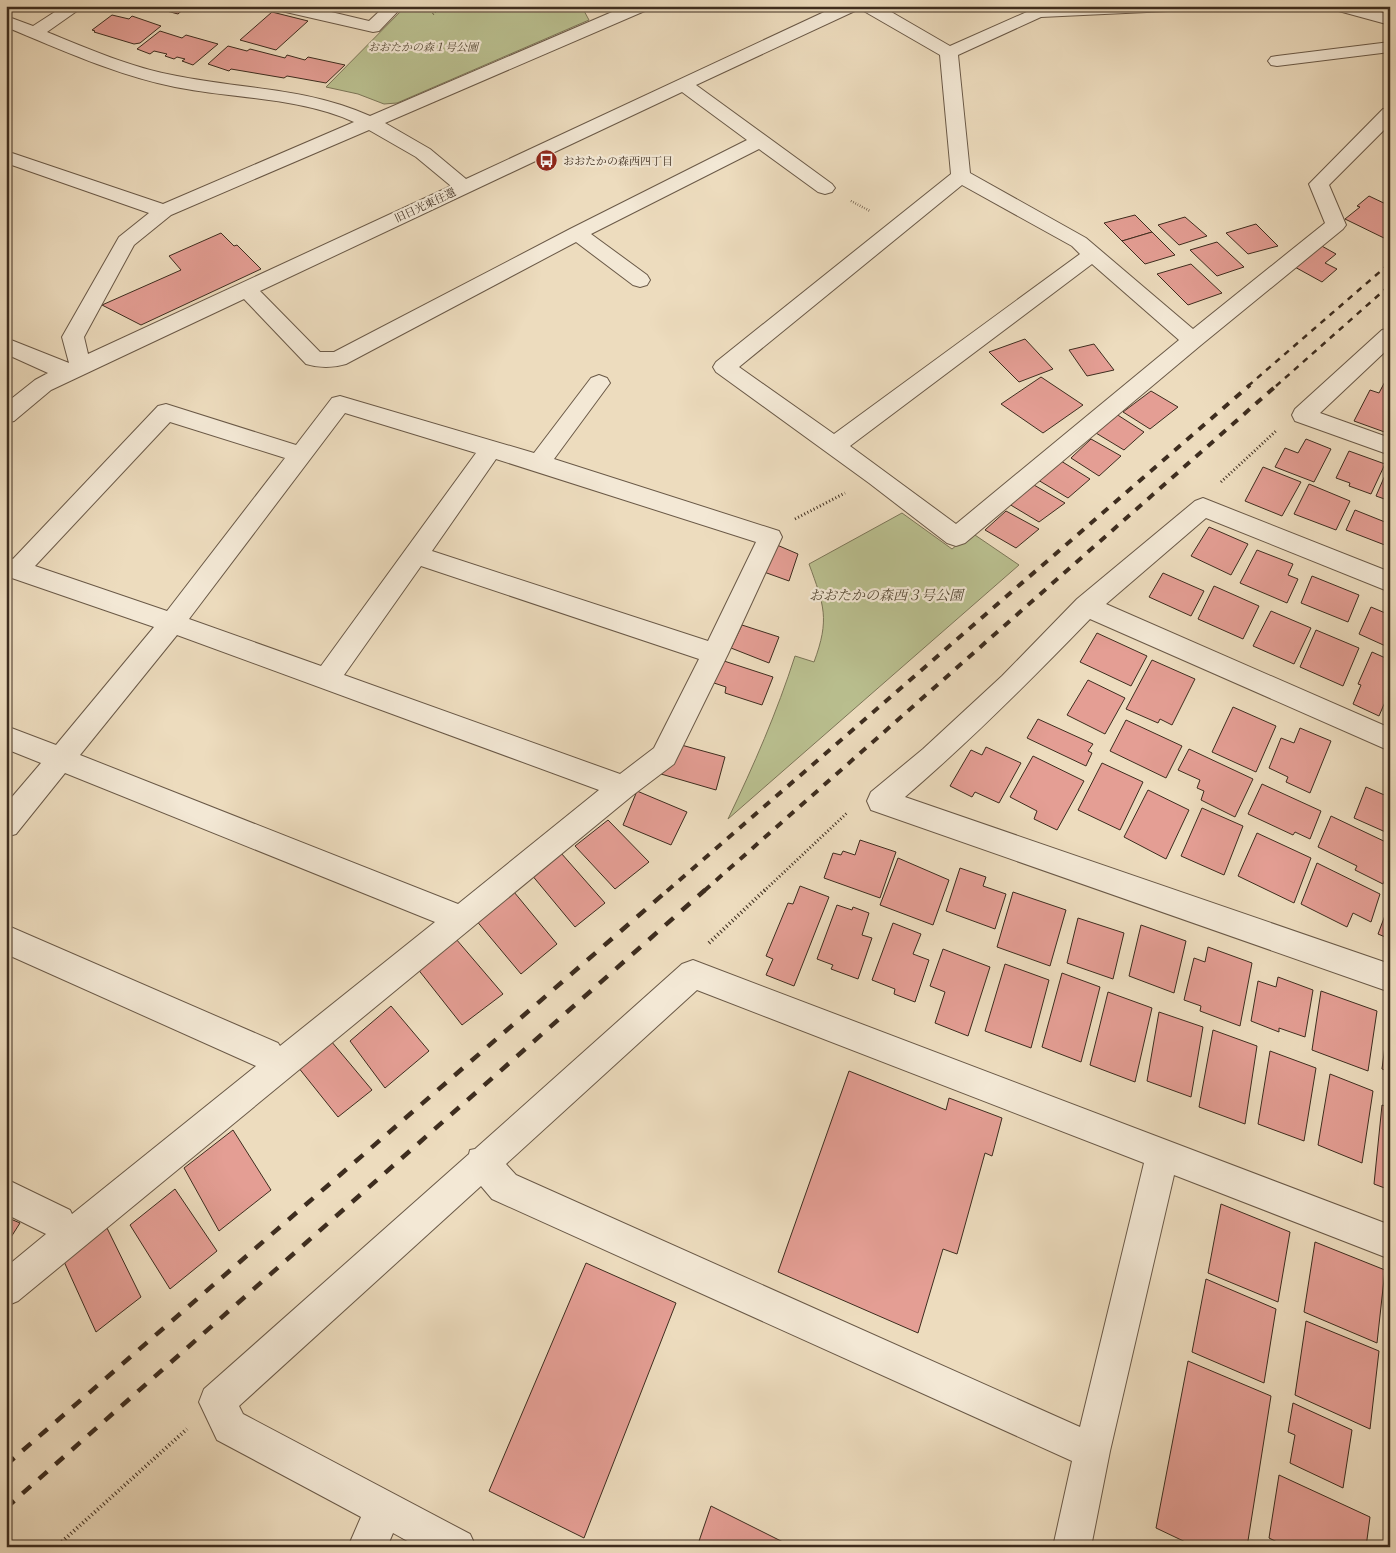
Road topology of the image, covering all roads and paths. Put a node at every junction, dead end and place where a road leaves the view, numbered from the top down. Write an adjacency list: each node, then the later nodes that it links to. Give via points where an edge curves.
1 (76, 6): 15 (street)
2 (283, 6): 3 (street, via 372,27)
3 (395, 6)
4 (441, 6): 11 (path)
5 (596, 6): 12 (street)
6 (641, 6): 12 (street)
7 (851, 6): 19 (street, 旧日光東往還)
8 (868, 6): 17 (street)
9 (1168, 6): 17 (street, via 1038,12)
10 (1348, 7): 13 (street)
11 (433, 14)
12 (617, 17): 21 (street)
13 (1390, 20)
14 (6, 21): 15 (street)
15 (34, 32): 21 (street, via 153,77 320,104)
16 (1390, 47): 18 (street)
17 (948, 53): 24 (street)
18 (1277, 61)
19 (683, 84): 22 (street); 25 (street, 旧日光東往還)
20 (1390, 113): 34 (street, via 1319,184 1336,225)
21 (369, 123): 25 (street, via 418,149); 27 (street)
22 (760, 141): 26 (street); 29 (street)
23 (8, 159): 27 (street)
24 (961, 176): 28 (street); 30 (street, via 1079,242)
25 (464, 187): 32 (street, 旧日光東往還)
26 (825, 188): 28 (path)
27 (164, 211): 36 (street, via 126,241 73,337)
28 (900, 226): 40 (street, via 724,367)
29 (577, 233): 31 (street); 32 (street, via 338,359 314,359)
30 (1093, 254): 34 (street); 40 (street)
31 (640, 280)
32 (247, 290): 36 (street, 旧日光東往還)
33 (1390, 335): 39 (street)
34 (1192, 340): 45 (street, via 956,537)
35 (6, 345): 36 (street)
36 (74, 370): 38 (street, 旧日光東往還, via 43,385)
37 (599, 383): 44 (street)
38 (6, 415)
39 (1303, 415): 41 (street); 46 (path, via 1283,424 1211,491)
40 (834, 446): 45 (street)
41 (1390, 447)
42 (491, 449): 43 (street, via 340,404); 44 (street); 48 (street)
43 (301, 455): 49 (street, via 166,412); 52 (street)
44 (539, 463): 47 (street)
45 (877, 477): 47 (path, via 783,525)
46 (1203, 506): 50 (street); 51 (street)
47 (770, 537): 53 (street)
48 (416, 555): 53 (street); 54 (street)
49 (12, 568): 52 (street)
50 (1390, 582)
51 (1086, 606): 56 (street); 59 (street, via 1011,684 933,757)
52 (172, 623): 54 (street); 57 (street)
53 (715, 654): 58 (street, via 664,756)
54 (326, 680): 58 (street)
55 (6, 737): 57 (street)
56 (1390, 740)
57 (60, 757): 60 (street); 61 (street, via 447,913)
58 (623, 787): 61 (street)
59 (881, 800): 63 (path, via 852,808 699,952); 64 (street)
60 (6, 825)
61 (456, 924): 65 (street)
62 (6, 939): 65 (street, via 267,1054)
63 (692, 974): 66 (street); 67 (street)
64 (1390, 978)
65 (278, 1068): 69 (street)
66 (1162, 1155): 70 (street); 73 (street)
67 (482, 1162): 72 (street); 73 (street, via 504,1187)
68 (6, 1196): 69 (street, via 58,1222)
69 (67, 1239): 71 (street)
70 (1390, 1242)
71 (6, 1289)
72 (217, 1402): 74 (street, via 230,1427); 75 (path)
73 (1092, 1451): 78 (street)
74 (385, 1508): 76 (street); 77 (street)
75 (56, 1547)
76 (367, 1547)
77 (456, 1547)
78 (1072, 1547)

